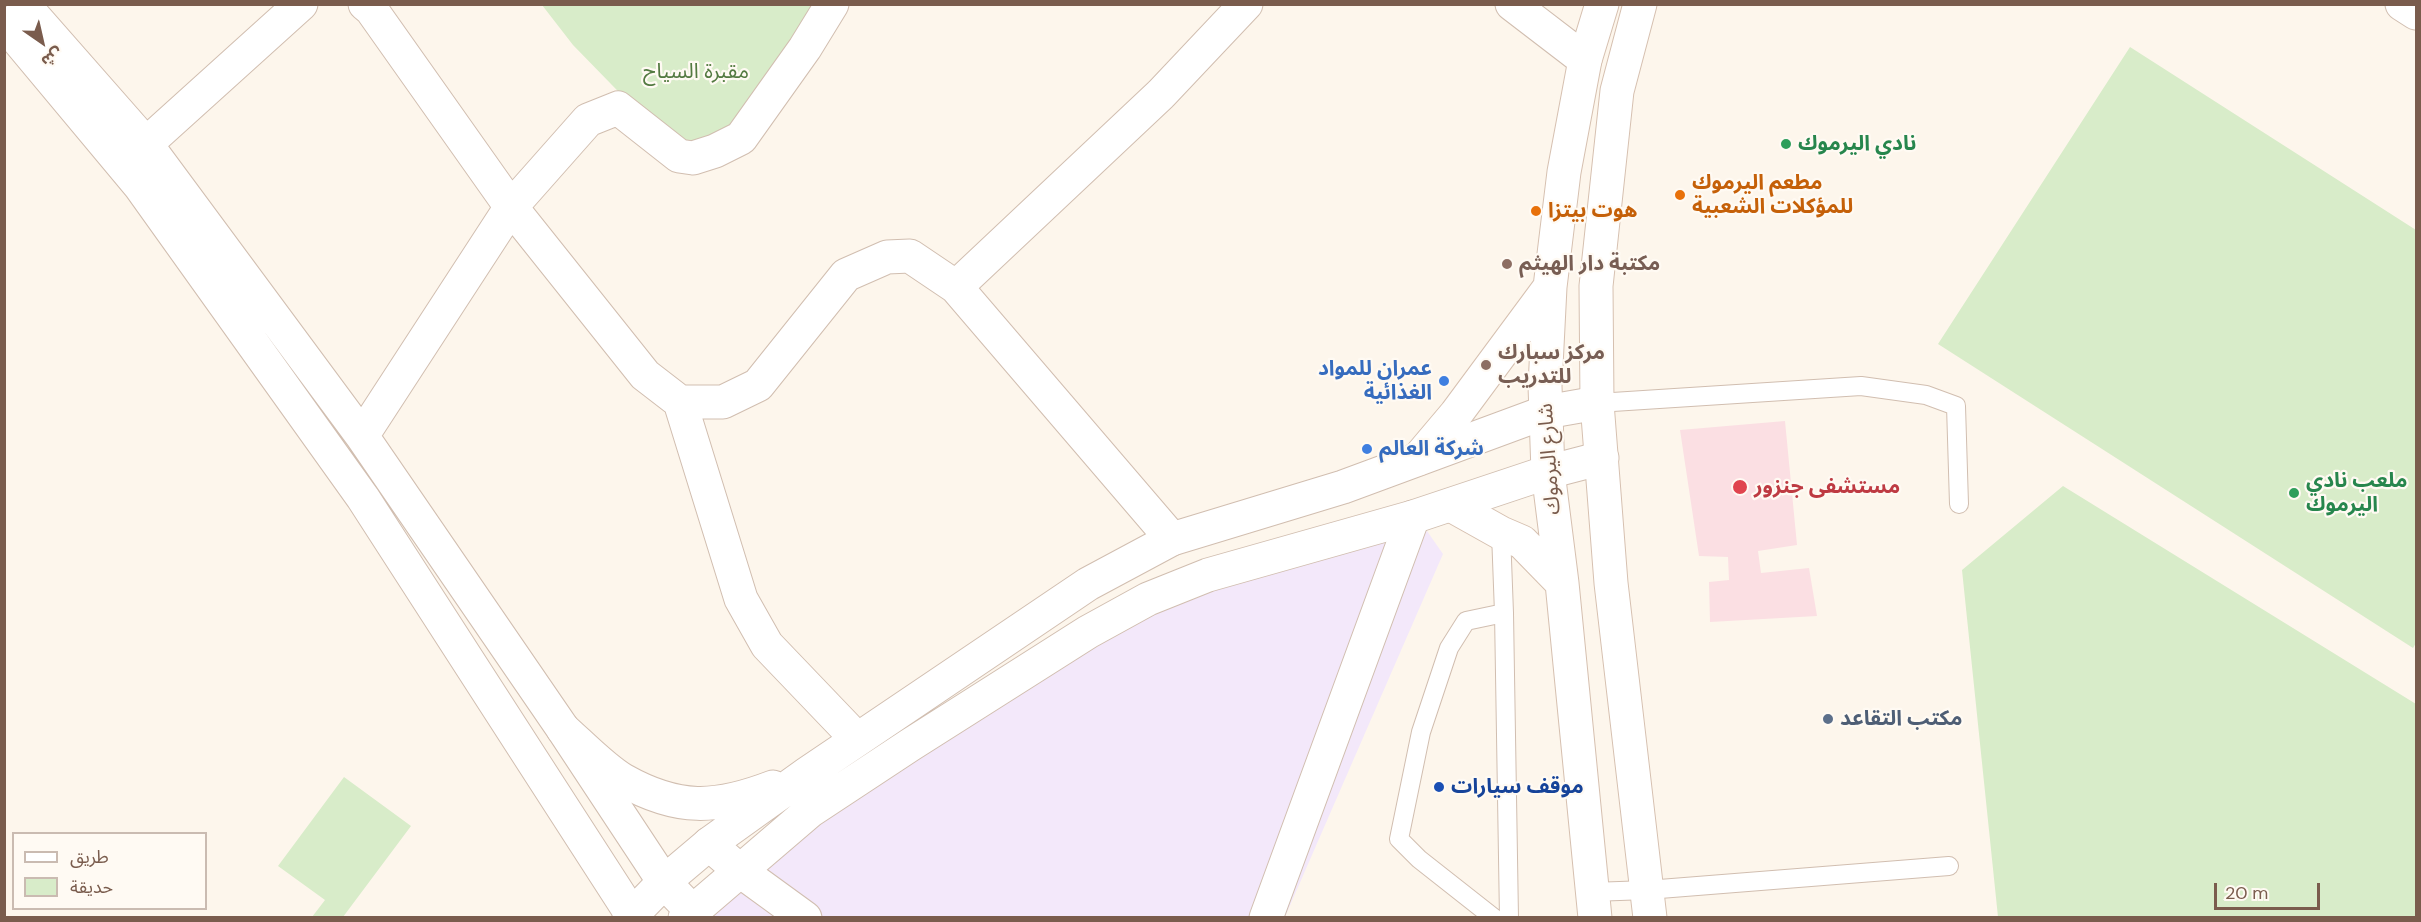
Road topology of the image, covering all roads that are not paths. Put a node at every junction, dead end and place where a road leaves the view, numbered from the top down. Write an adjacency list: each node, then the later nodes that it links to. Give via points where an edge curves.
1 (23, 4): 13 (street)
2 (301, 4): 13 (street)
3 (365, 4): 14 (street)
4 (832, 4): 14 (street, via 741,138 693,158 679,156 618,108 588,120)
5 (1246, 4): 15 (street, via 1161,94)
6 (1512, 4): 12 (street)
7 (1602, 4): 12 (street, شارع اليرموك)
8 (1640, 4): 18 (street, via 1617,91 1596,286)
9 (2402, 4): 10 (street)
10 (2416, 13)
11 (4, 23): 41 (street, via 140,186 363,498)
12 (1585, 60): 16 (street, شارع اليرموك, via 1564,171)
13 (146, 144): 20 (street)
14 (511, 207): 17 (street, via 645,375); 20 (street)
15 (956, 287): 17 (street, via 910,256 887,257 846,275 758,385 723,402); 28 (street)
16 (1550, 287): 19 (street, شارع اليرموك); 22 (street)
17 (680, 402): 32 (street, via 741,598 767,645)
18 (1597, 403): 19 (street); 21 (street); 24 (lane, via 1861,386 1926,394 1956,406)
19 (1546, 412): 22 (street); 23 (street, شارع اليرموك)
20 (363, 436): 31 (street)
21 (1602, 458): 23 (street); 38 (street, via 1611,583)
22 (1418, 459): 28 (street, via 1342,487)
23 (1548, 472): 25 (street); 29 (street, شارع اليرموك)
24 (1959, 504)
25 (1450, 505): 26 (street); 27 (street)
26 (1413, 518): 36 (street, via 1208,575 1148,599 1088,632 810,811); 43 (street)
27 (1501, 533): 29 (street, via 1522,542); 30 (lane)
28 (1172, 538): 32 (street, via 1088,584)
29 (1562, 583): 39 (street, شارع اليرموك)
30 (1504, 613): 44 (lane, via 1466,621 1449,648 1421,732 1399,839); 45 (lane)
31 (563, 729): 33 (street, via 621,779 660,797 699,806 744,798); 37 (street)
32 (857, 740): 33 (street)
33 (808, 772): 34 (street)
34 (709, 844): 36 (street); 37 (street)
35 (1949, 866): 38 (lane)
36 (740, 870): 40 (street); 42 (street)
37 (664, 882): 40 (street); 41 (street)
38 (1648, 904): 39 (lane)
39 (1593, 905)
40 (688, 914)
41 (632, 917)
42 (805, 918)
43 (1266, 918)
44 (1494, 918)
45 (1509, 918)

